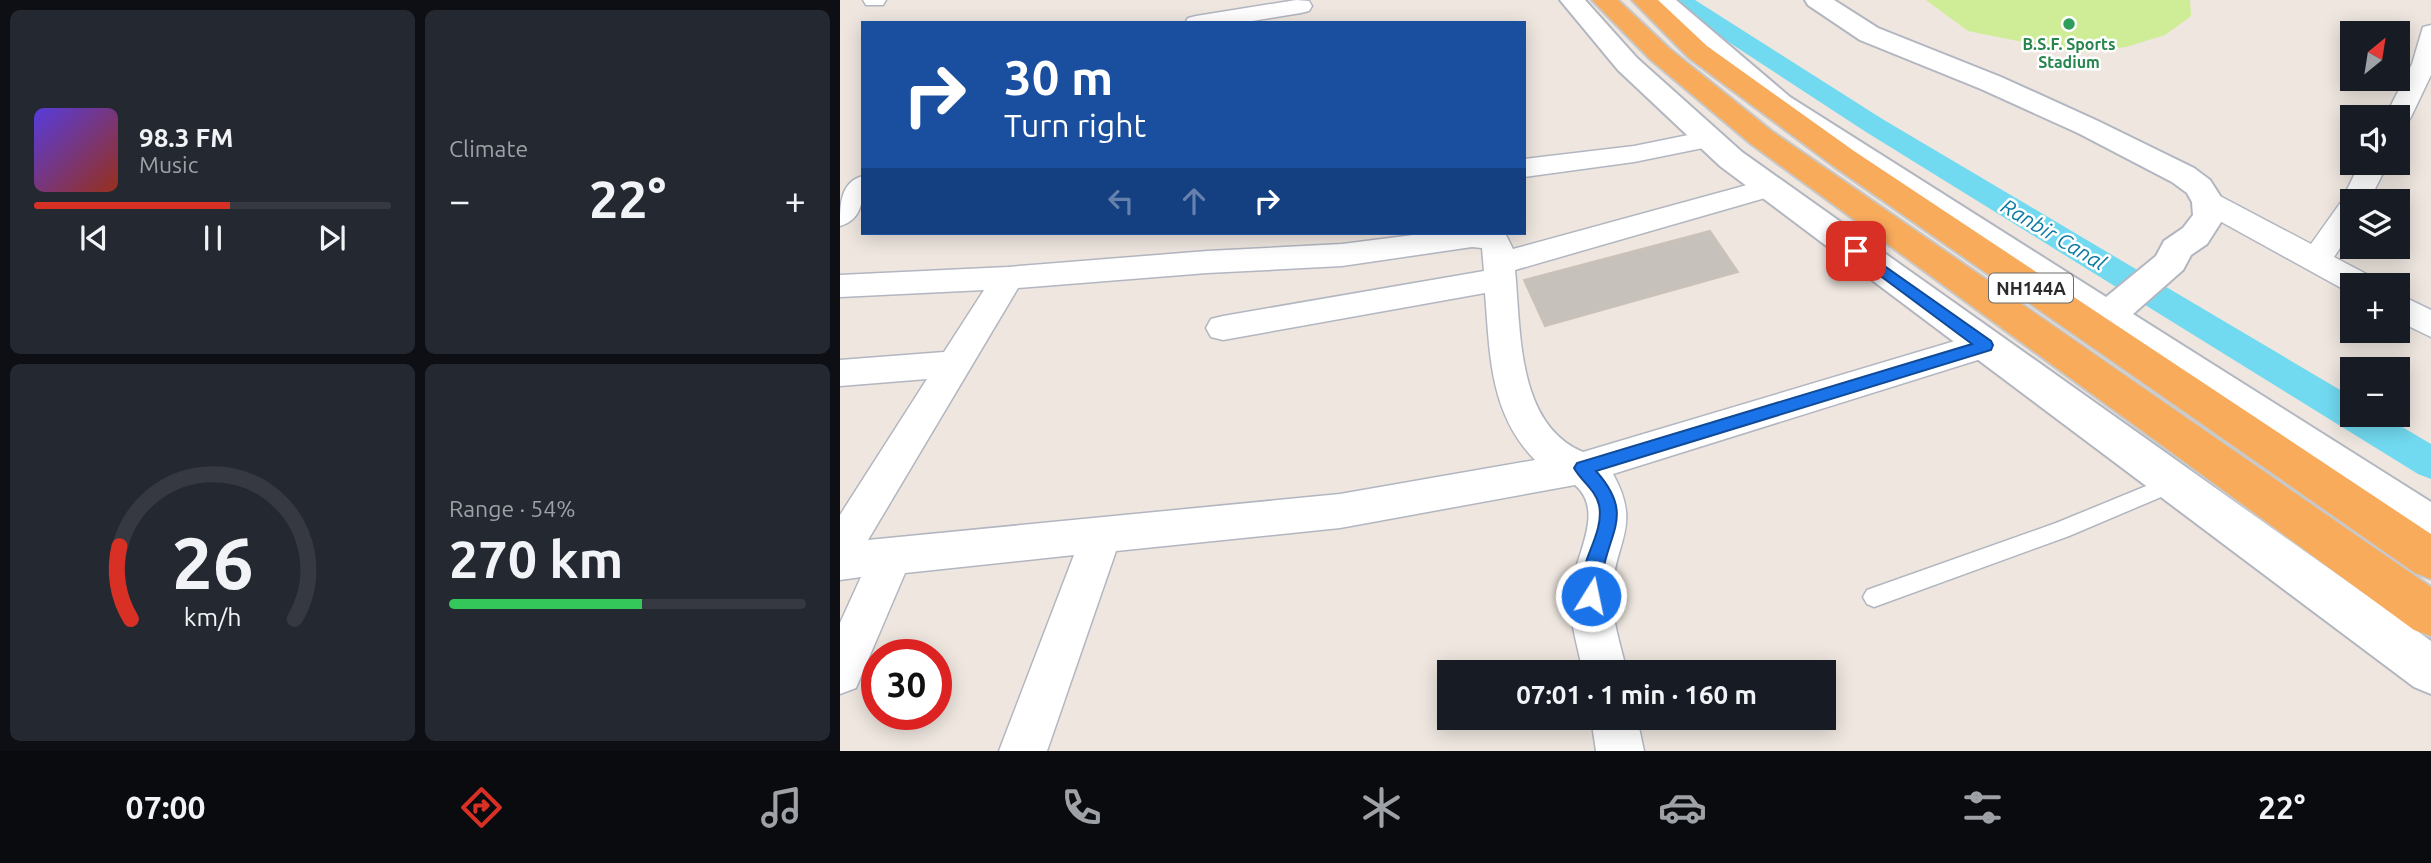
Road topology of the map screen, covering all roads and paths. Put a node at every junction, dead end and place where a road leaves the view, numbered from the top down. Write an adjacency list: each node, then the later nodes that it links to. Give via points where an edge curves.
1 (1572, 0): 10 (street, via 1603,41)
2 (1604, 0): 38 (highway, NH144A, via 1631,29 1762,138)
3 (1644, 0): 35 (highway, NH144A, via 1698,52 1832,151)
4 (1661, 0): 22 (street, via 1780,103)
5 (1817, 0): 14 (street, via 1869,34 1991,83 2183,175 2199,187)
6 (1302, 10): 7 (street)
7 (1212, 21)
8 (2431, 32): 9 (street, via 2424,64)
9 (2404, 105)
10 (1708, 139): 11 (street); 13 (street)
11 (1526, 168)
12 (861, 188): 15 (street)
13 (1769, 188): 18 (street); 26 (street)
14 (2208, 202): 17 (street); 22 (street, via 2209,216 2195,236)
15 (840, 216)
16 (2340, 225): 17 (street)
17 (2316, 260): 19 (street)
18 (1499, 271): 20 (street, via 1497,243 1484,236 1342,255); 25 (street); 29 (street, via 1509,378 1515,395 1539,441 1553,454)
19 (2340, 273)
20 (1008, 278): 21 (street); 27 (street)
21 (840, 286)
22 (2105, 300): 31 (street)
23 (2410, 313): 24 (street)
24 (2431, 325)
25 (1223, 328)
26 (1985, 345): 29 (street); 30 (street)
27 (956, 364): 28 (street); 33 (street)
28 (840, 373)
29 (1583, 468): 32 (street, via 1340,510); 39 (street, via 1604,492 1609,508 1591,596)
30 (2174, 483): 37 (lane, via 2062,530); 40 (street)
31 (2431, 525)
32 (1102, 534): 34 (street); 43 (street)
33 (840, 550)
34 (891, 558): 36 (street); 41 (street)
35 (2431, 559)
36 (840, 561)
37 (1874, 597)
38 (2431, 614)
39 (1603, 660)
40 (2431, 670)
41 (840, 672)
42 (1616, 730): 44 (street)
43 (1023, 751)
44 (1620, 751)

